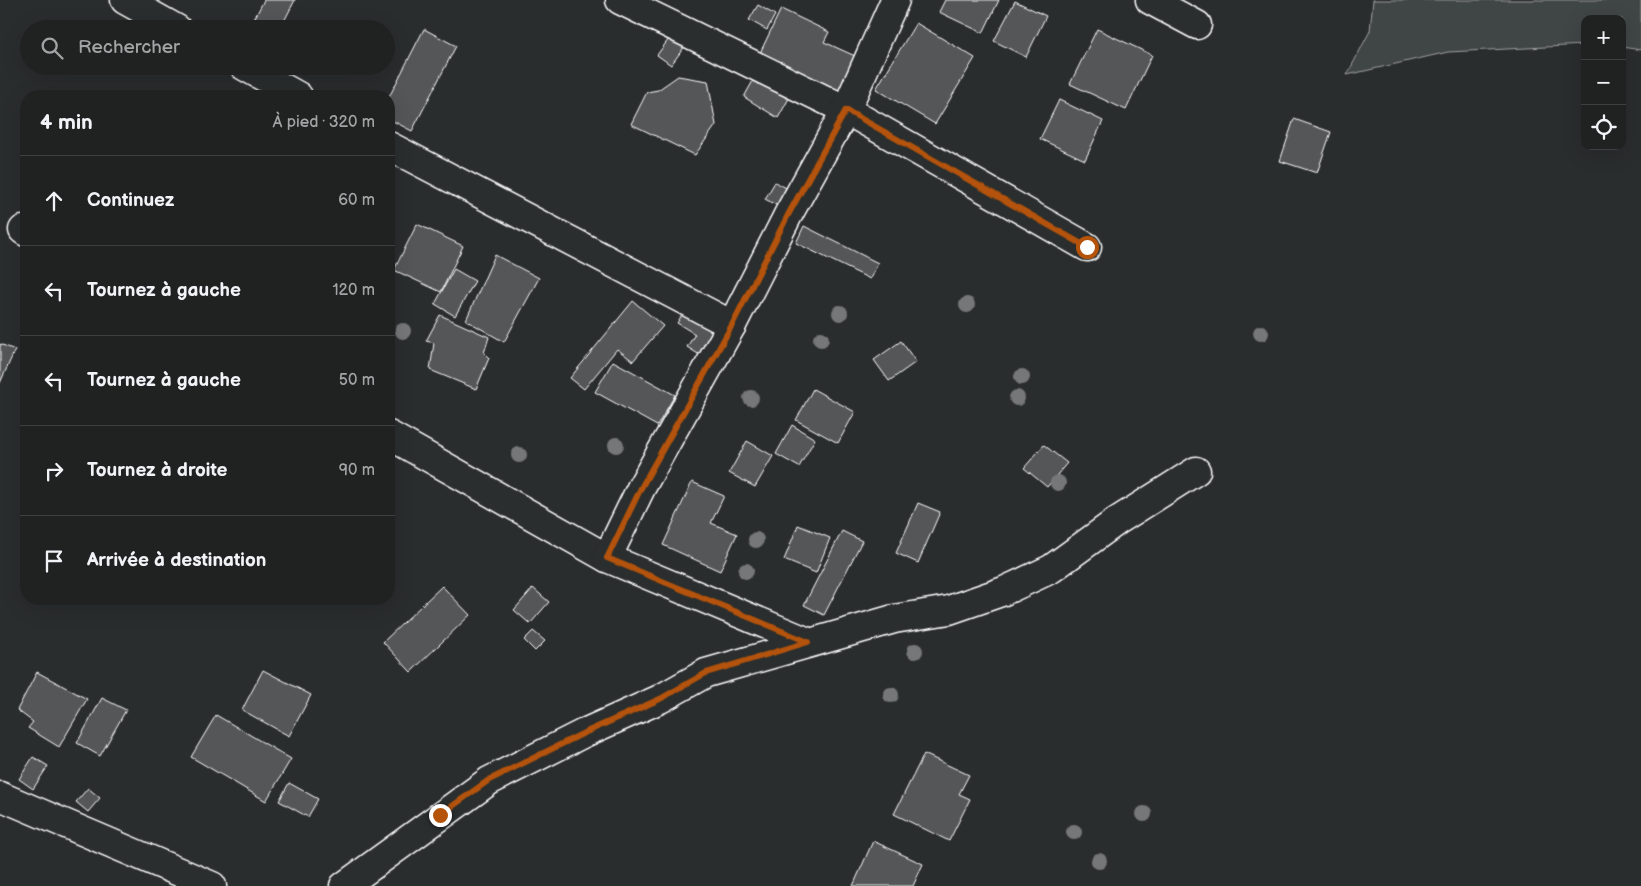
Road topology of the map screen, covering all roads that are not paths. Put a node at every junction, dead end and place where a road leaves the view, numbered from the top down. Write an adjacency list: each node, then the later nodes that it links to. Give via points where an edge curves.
1 (125, 0): 5 (street)
2 (620, 0): 9 (street)
3 (895, 0): 9 (street)
4 (1150, 0): 6 (street)
5 (161, 20)
6 (1198, 25)
7 (260, 75): 8 (street)
8 (287, 90)
9 (846, 110): 11 (street); 12 (street)
10 (395, 149): 12 (street)
11 (1087, 247)
12 (732, 325): 15 (street, via 641,488)
13 (395, 438): 15 (street)
14 (1196, 471): 16 (street, via 1118,521 1052,569 949,610 894,619)
15 (607, 558): 16 (street)
16 (808, 642): 19 (street, via 706,673 660,699 489,780)
17 (0, 796): 18 (street)
18 (212, 886)
19 (344, 886)

